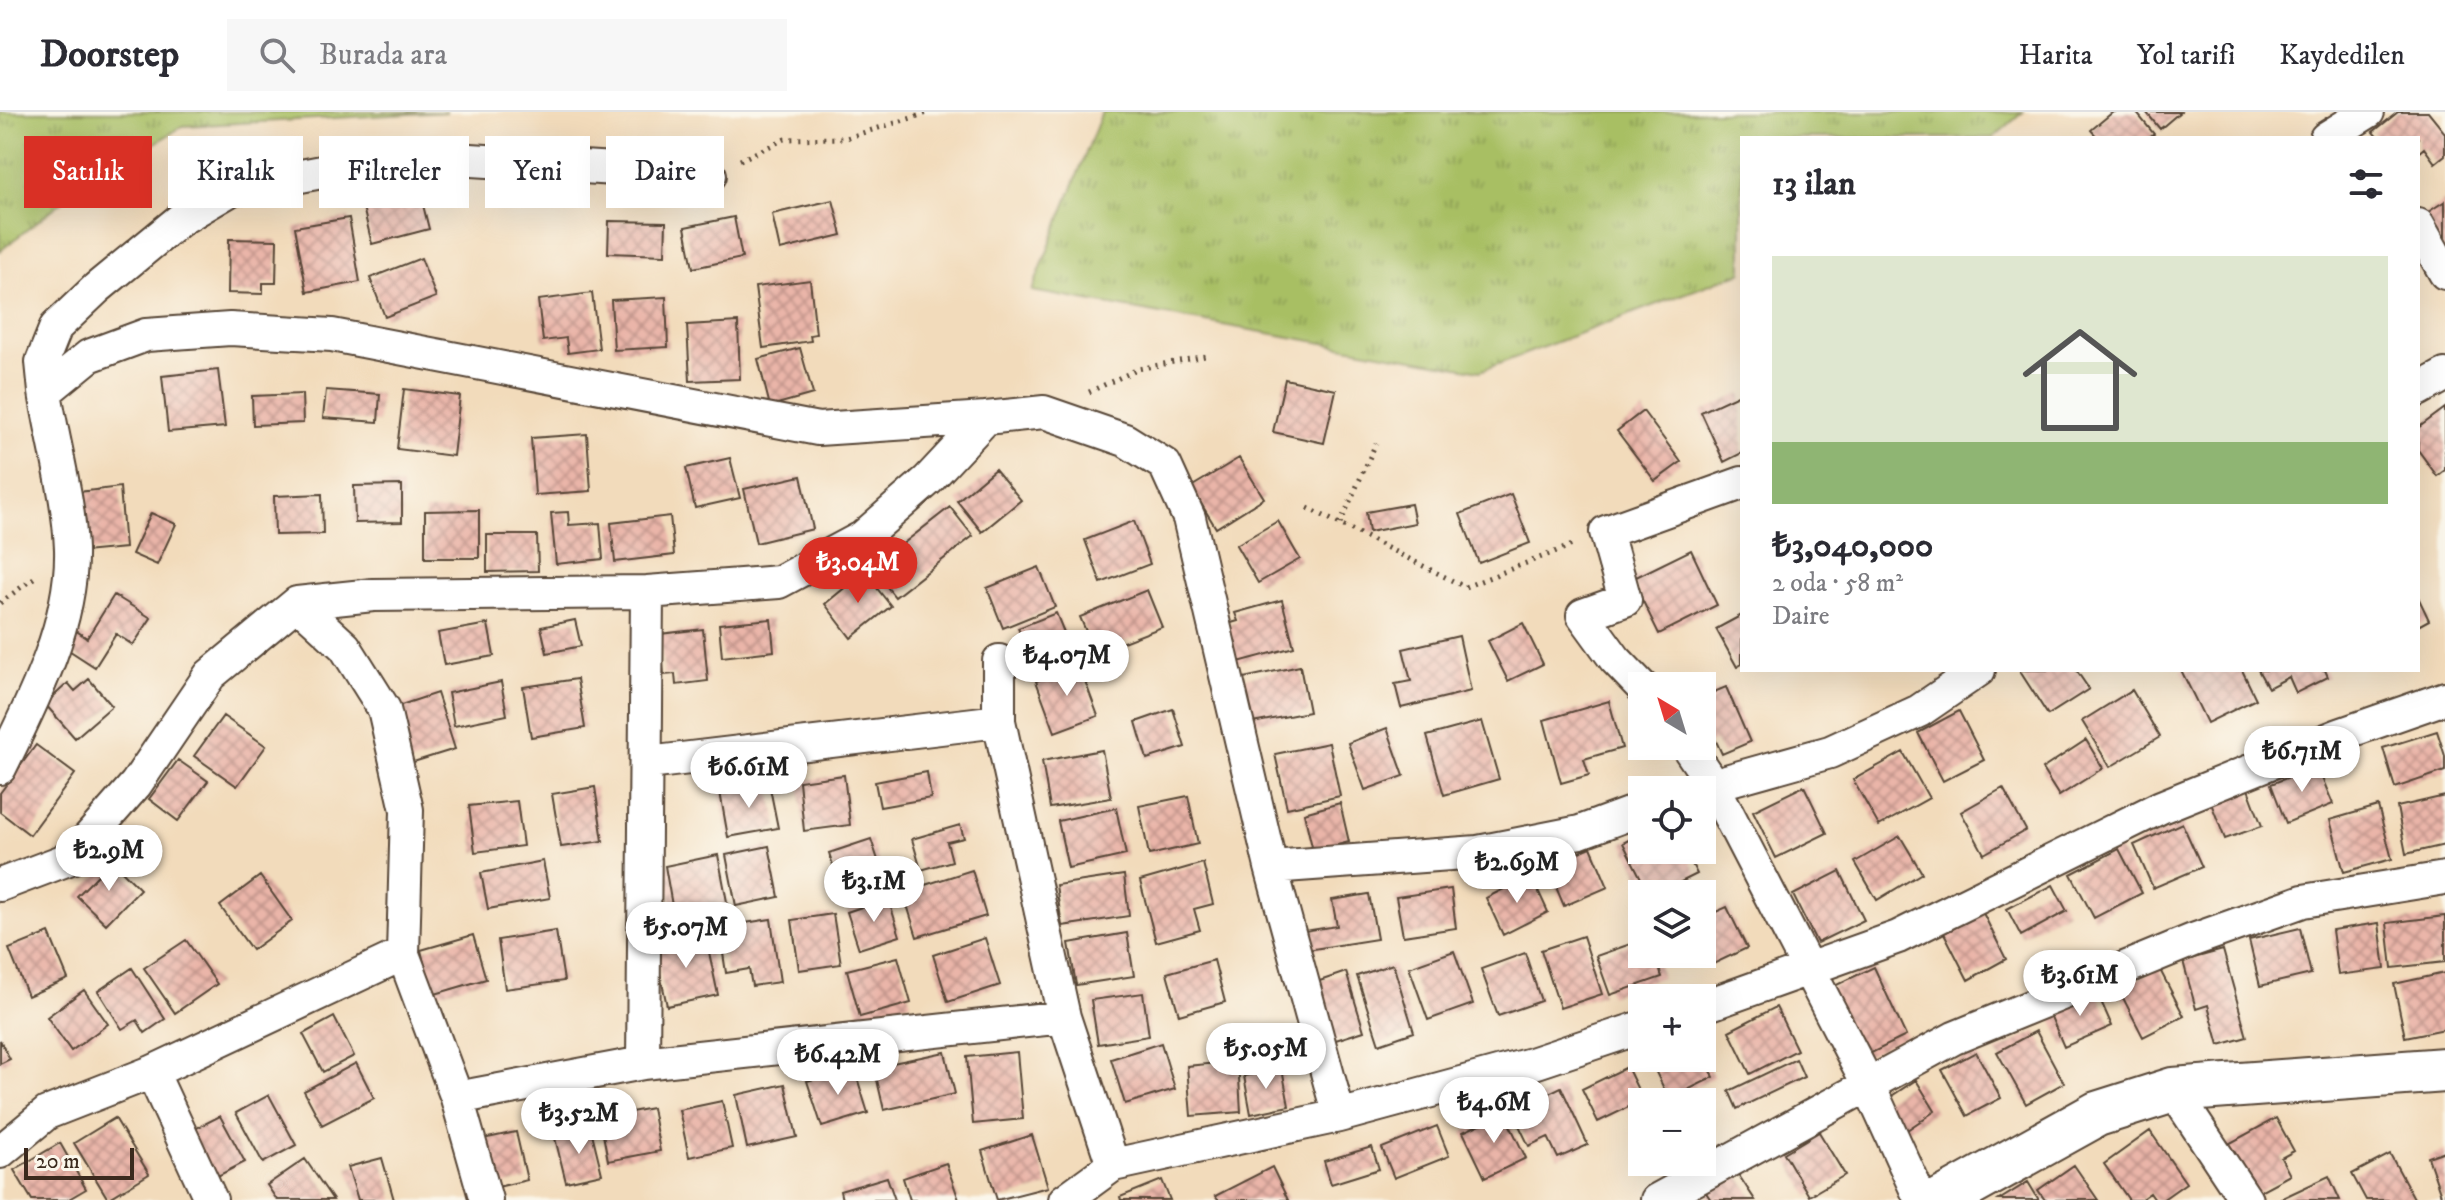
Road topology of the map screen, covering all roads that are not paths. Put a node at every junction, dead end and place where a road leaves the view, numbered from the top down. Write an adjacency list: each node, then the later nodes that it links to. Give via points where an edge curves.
1 (2365, 123): 2 (street)
2 (2331, 136)
3 (606, 168): 8 (street, via 407,156 232,189 181,219 56,327 42,362)
4 (2420, 229): 5 (street)
5 (2445, 273)
6 (2445, 375): 7 (street)
7 (2420, 389)
8 (45, 392): 9 (street, via 89,356 146,335 230,329 332,335 818,429); 19 (street, via 71,550 60,629)
9 (986, 418): 11 (street, via 928,480 863,537 779,582); 23 (street, via 1044,412 1125,440 1165,465 1189,518)
10 (1740, 484): 14 (street, via 1606,532 1625,600 1583,615)
11 (647, 592): 12 (street, via 373,595); 18 (street)
12 (297, 603): 25 (street, via 210,675 136,784 71,858); 26 (street, via 345,647 384,709 407,810)
13 (999, 661): 17 (street)
14 (1628, 672)
15 (1976, 672): 20 (street, via 1919,711 1830,752)
16 (2445, 698): 27 (street, via 2161,807 1898,937)
17 (999, 721): 18 (street); 29 (street)
18 (648, 763): 31 (street)
19 (0, 768)
20 (1716, 783)
21 (1716, 810): 27 (street)
22 (1628, 814): 23 (street, via 1580,832 1478,852)
23 (1271, 867): 37 (street)
24 (2445, 878): 34 (street, via 2303,901 2206,935 1954,1038)
25 (0, 885)
26 (403, 954): 33 (street); 36 (street)
27 (1809, 971): 28 (street); 34 (street)
28 (1716, 1002)
29 (1064, 1017): 31 (street); 39 (street)
30 (1628, 1032): 37 (street)
31 (643, 1063): 36 (street)
32 (2445, 1070): 35 (street)
33 (152, 1072): 38 (street, via 47,1113); 40 (street)
34 (1868, 1084): 43 (street); 44 (street)
35 (2173, 1090): 45 (street, via 2097,1114); 46 (street)
36 (457, 1098): 41 (street)
37 (1339, 1116): 39 (street)
38 (0, 1152)
39 (1113, 1165): 42 (street)
40 (211, 1200)
41 (486, 1200)
42 (1065, 1200)
43 (1657, 1200)
44 (1921, 1200)
45 (1942, 1200)
46 (2246, 1200)

